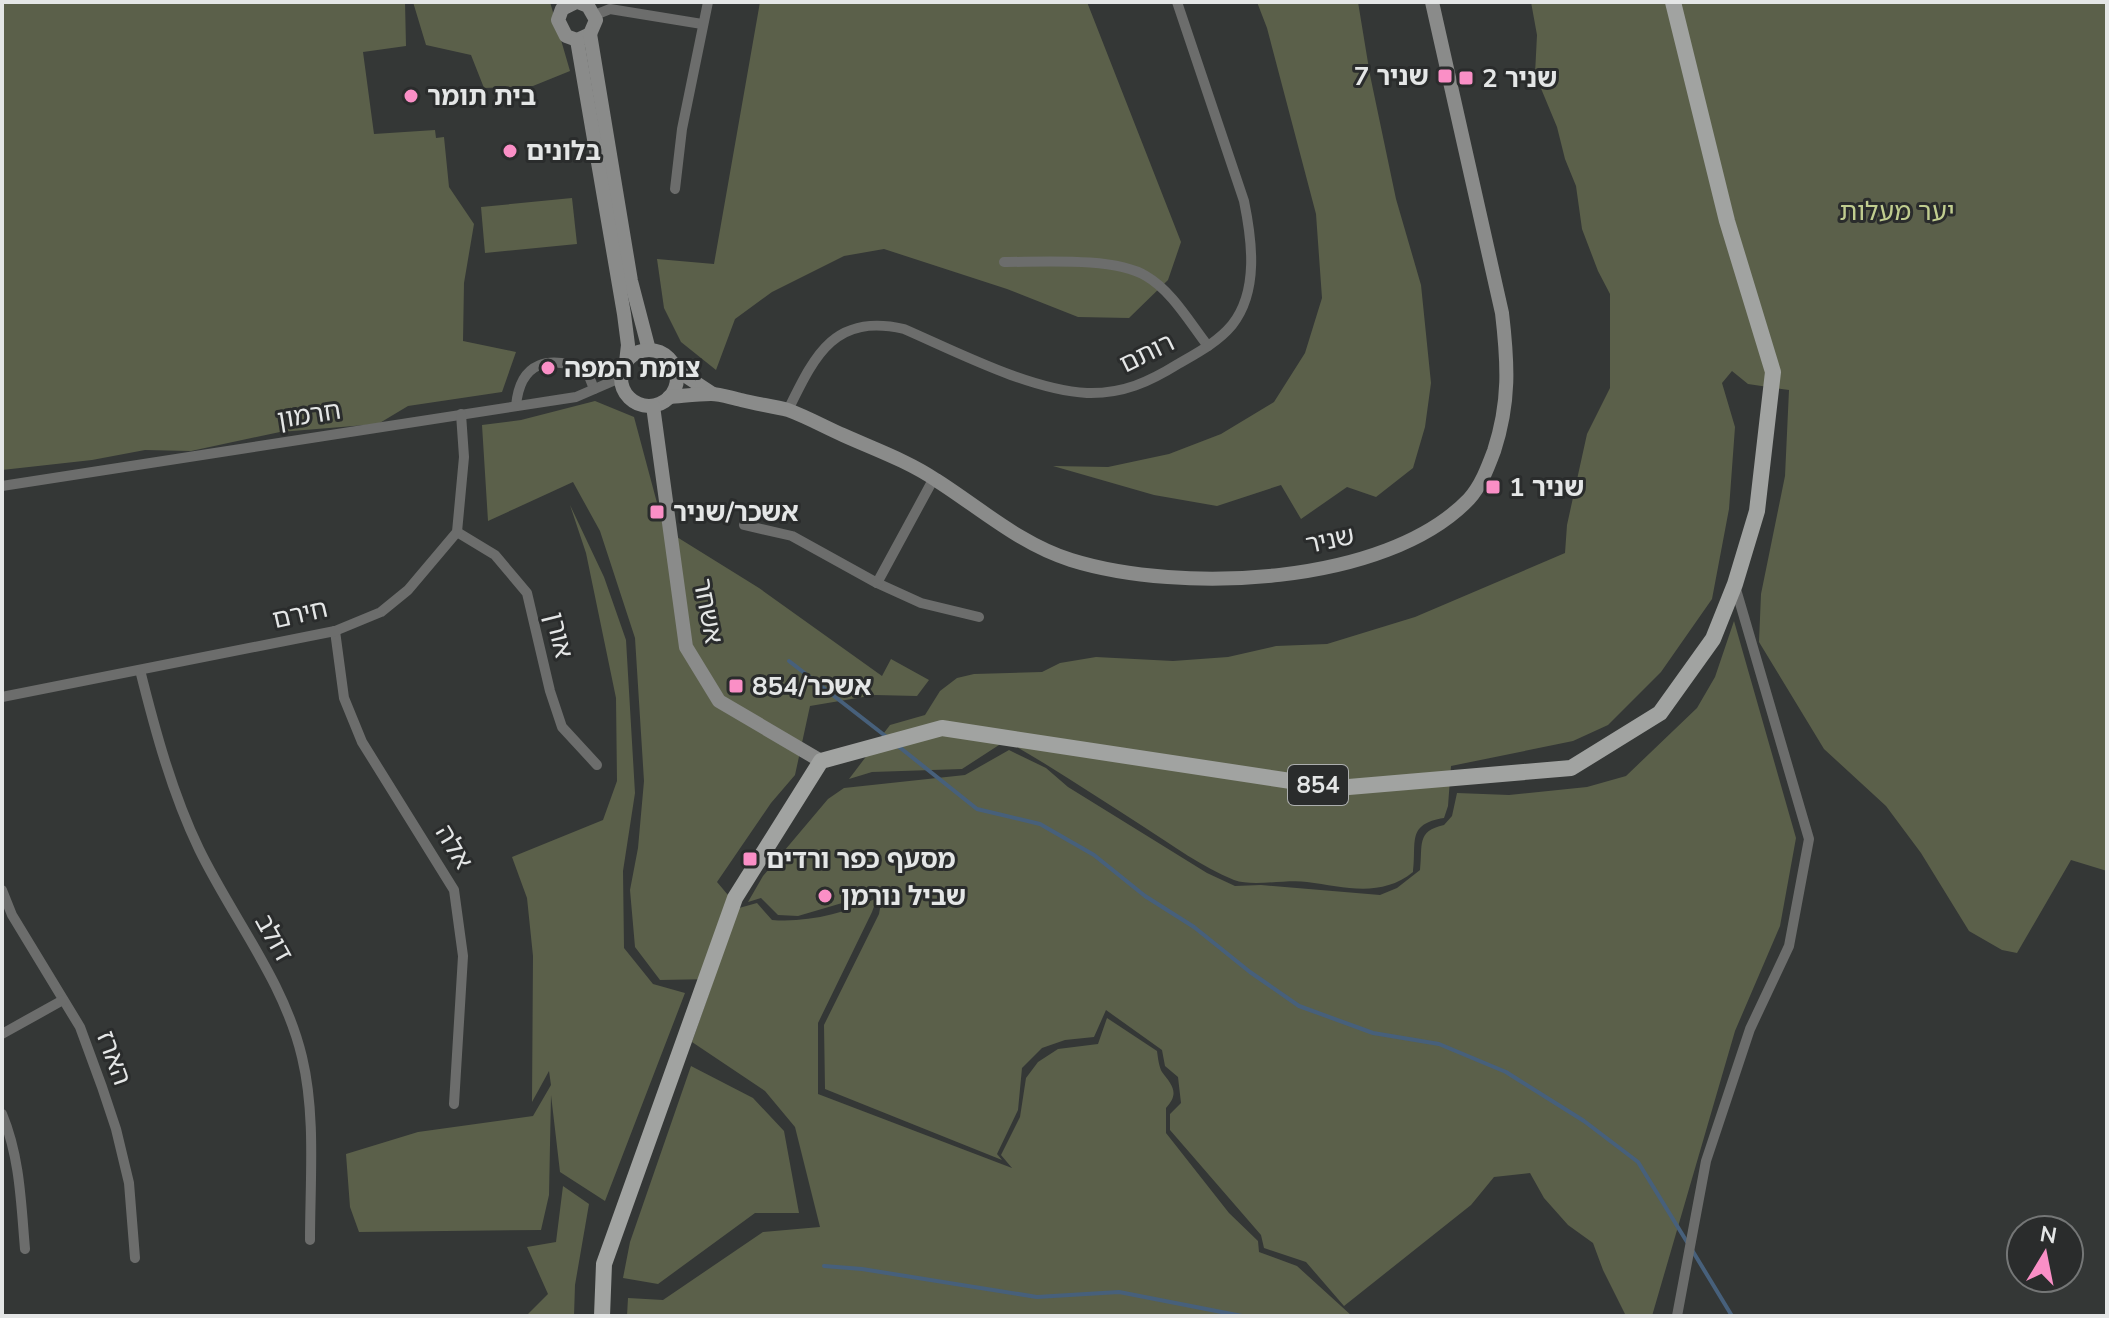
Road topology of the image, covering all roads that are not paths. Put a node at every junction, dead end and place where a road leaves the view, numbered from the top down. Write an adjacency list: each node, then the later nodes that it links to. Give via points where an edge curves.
1 (708, 2): 8 (street)
2 (1177, 2): 12 (street, רותם, via 1250,232 1252,260 1242,309)
3 (1432, 2): 24 (street, שניר, via 1502,313 1508,365 1502,426 1488,468 1470,498 1430,530 1375,555 1257,577 1199,580 1140,576 1071,560 1021,537)
4 (1673, 2): 29 (main road, 854, via 1727,221 1773,372 1757,511)
5 (585, 5): 6 (street); 7 (street); 9 (street, via 595,25)
6 (562, 6): 9 (street, via 561,32)
7 (611, 6): 8 (street)
8 (702, 24): 10 (street)
9 (584, 37): 13 (street); 14 (street, via 624,314)
10 (675, 189)
11 (1004, 262): 12 (street, via 1085,263 1145,275 1165,291)
12 (1208, 346): 22 (street, רותם, via 1147,383 1085,393 1039,383 904,329 881,324 857,327 832,339 812,361)
13 (649, 350): 14 (street); 15 (street, via 665,356)
14 (626, 362): 16 (street)
15 (675, 369): 18 (street, שניר); 19 (street)
16 (620, 378): 17 (street, חרמון); 21 (street, via 631,400)
17 (594, 389): 20 (street, חרמון); 20 (street, via 587,371 573,365 537,365 522,377)
18 (713, 394): 19 (street, שניר); 22 (street, שניר)
19 (669, 397): 21 (street)
20 (516, 406): 23 (street, חרמון)
21 (653, 406): 34 (street, אשחר, via 686,647 719,701)
22 (788, 410): 24 (street, שניר)
23 (461, 414): 25 (street, חרמון); 27 (street, via 464,457)
24 (934, 478): 28 (street)
25 (2, 486)
26 (744, 525): 28 (street, via 792,536)
27 (457, 532): 31 (street, חירם, via 408,590 381,612); 35 (street, אורן, via 495,555 527,593 562,727)
28 (877, 583): 30 (street, via 921,603)
29 (1735, 584): 34 (main road, 854, via 1713,639 1660,713 1571,768 1337,788 942,728); 45 (street, via 1809,839 1789,946 1750,1029 1706,1161)
30 (979, 617)
31 (335, 631): 32 (street, חירם); 39 (street, אלה, via 344,698 362,742 454,890 463,956)
32 (140, 670): 33 (street, חירם); 41 (street, דולב, via 155,729 199,849 269,972 303,1058)
33 (2, 697)
34 (821, 761): 44 (main road, via 735,898 604,1264)
35 (597, 765)
36 (2, 890): 37 (street, הארז)
37 (63, 1000): 38 (street); 43 (street, הארז, via 80,1027 116,1129 129,1183)
38 (2, 1034)
39 (454, 1104)
40 (2, 1114): 42 (street, via 18,1166)
41 (310, 1240)
42 (25, 1249)
43 (135, 1258)
44 (602, 1316)
45 (1677, 1316)

